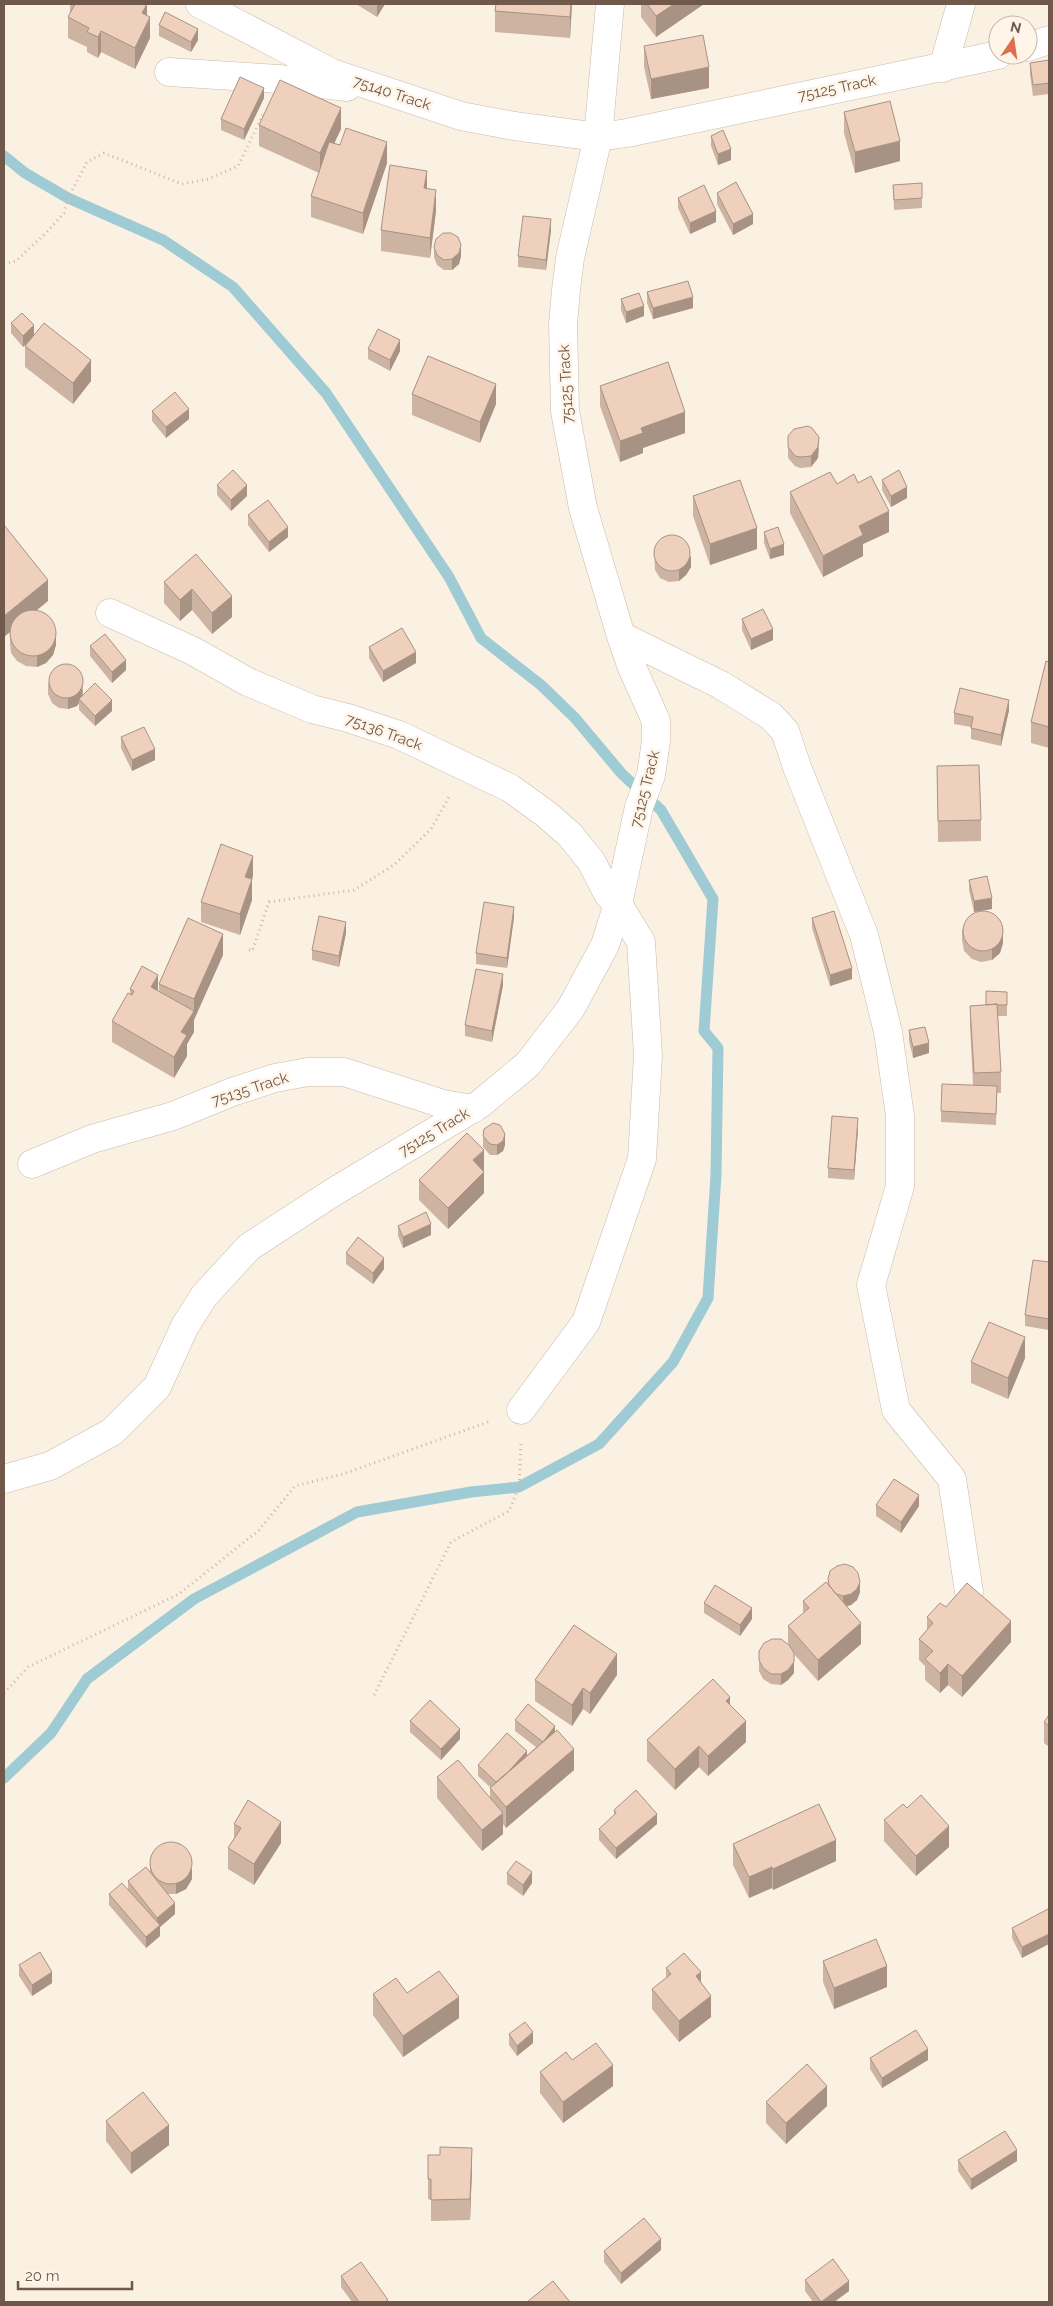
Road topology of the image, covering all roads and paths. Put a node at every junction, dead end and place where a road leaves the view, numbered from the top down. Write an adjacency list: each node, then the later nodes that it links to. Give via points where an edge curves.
1 (200, 4): 8 (street, 75140 Track, via 332,73)
2 (610, 4): 9 (street)
3 (961, 4): 5 (street)
4 (988, 57): 5 (street, 75125 Track)
5 (943, 68): 9 (street, 75125 Track)
6 (169, 72): 7 (street)
7 (279, 79): 8 (street); 10 (path, via 238,166 208,179 182,184 104,153 87,162 68,198 64,213 46,233 16,261)
8 (388, 93): 9 (street, 75140 Track, via 470,117)
9 (598, 137): 12 (street, 75125 Track, via 570,258 566,290 563,324 565,411 583,508)
10 (4, 264)
11 (110, 613): 13 (street, 75136 Track, via 193,651 256,686 312,709 399,735)
12 (621, 636): 14 (street, 75125 Track, via 656,720 656,741 651,775 639,807); 20 (street, via 720,685 771,716 785,732 864,935 888,1032 900,1116 900,1186 871,1285 896,1410 952,1480)
13 (462, 764): 14 (street, 75136 Track, via 510,788 570,834 591,861 608,894); 15 (path, via 452,794 431,829 394,865 354,890 269,902 252,951)
14 (618, 904): 16 (street, 75125 Track, via 605,945 570,1008 528,1064); 18 (street, 75136 Track, via 641,942 648,1055 642,1159 586,1322)
15 (249, 950)
16 (473, 1109): 17 (street, 75135 Track, via 443,1104 344,1072 308,1072 275,1078 232,1092 172,1116 92,1139); 19 (street, 75125 Track, via 249,1247 204,1296 185,1326 156,1387 112,1432 50,1466)
17 (32, 1164)
18 (522, 1410): 21 (path, via 343,1474 295,1486 258,1530 179,1594 28,1667); 22 (path, via 519,1487 509,1511 451,1542)
19 (4, 1479)
20 (969, 1592)
21 (4, 1693)
22 (374, 1695)

